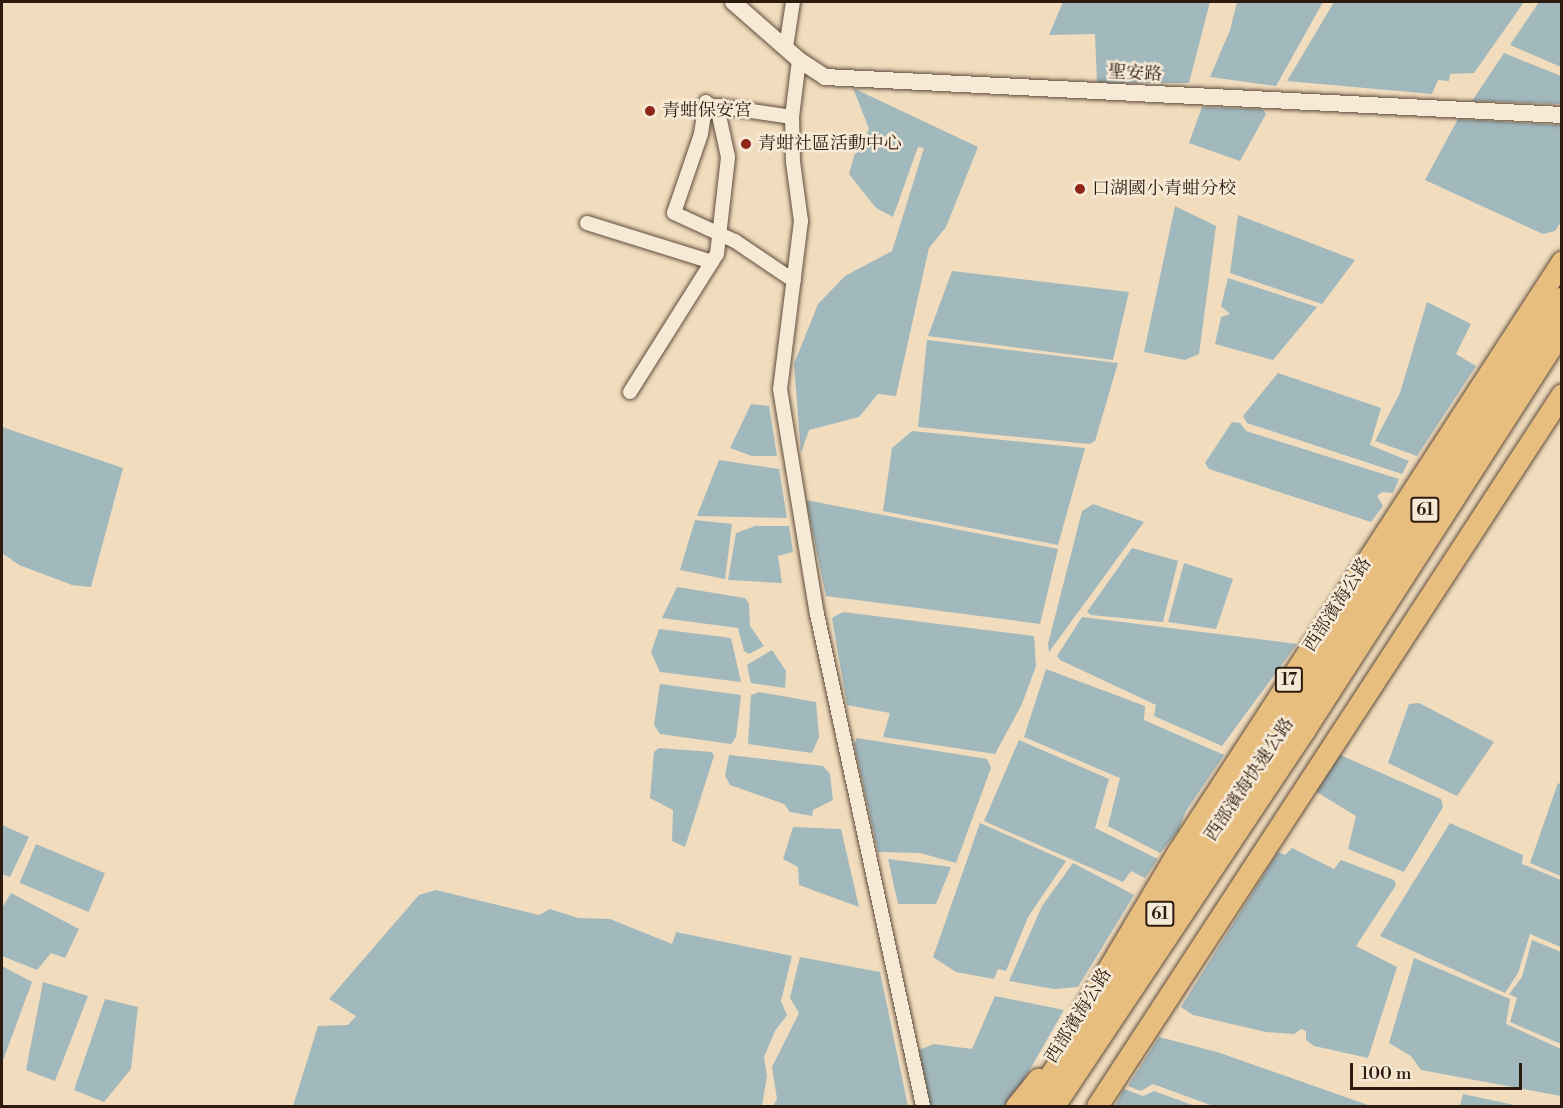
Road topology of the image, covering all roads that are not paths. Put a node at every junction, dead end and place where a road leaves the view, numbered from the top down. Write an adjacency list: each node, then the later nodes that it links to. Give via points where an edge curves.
1 (733, 2): 3 (street, 聖安路)
2 (793, 2): 3 (street)
3 (786, 47): 4 (street, 聖安路)
4 (799, 60): 6 (street, 聖安路, via 825,77); 7 (street)
5 (706, 102): 9 (street, via 701,134 674,213)
6 (1562, 115)
7 (792, 117): 9 (street, via 717,106 728,157); 12 (street, via 801,221)
8 (587, 223): 11 (street)
9 (720, 232): 11 (street); 12 (street)
10 (1562, 261): 18 (main road, 西部濱海公路 / 17, via 1178,853)
11 (712, 262): 15 (street)
12 (794, 281): 19 (street, via 780,388 817,614)
13 (1562, 299): 17 (highway, 西部濱海快速公路 / 61)
14 (1562, 331): 17 (highway, 西部濱海快速公路 / 61)
15 (630, 392)
16 (1562, 394): 23 (main road)
17 (1296, 726): 21 (highway, 西部濱海快速公路 / 61); 22 (highway, 西部濱海快速公路 / 61)
18 (1042, 1074): 20 (main road); 21 (main road, 西部濱海公路 / 17)
19 (923, 1107)
20 (1016, 1107)
21 (1030, 1107)
22 (1054, 1107)
23 (1097, 1107)

